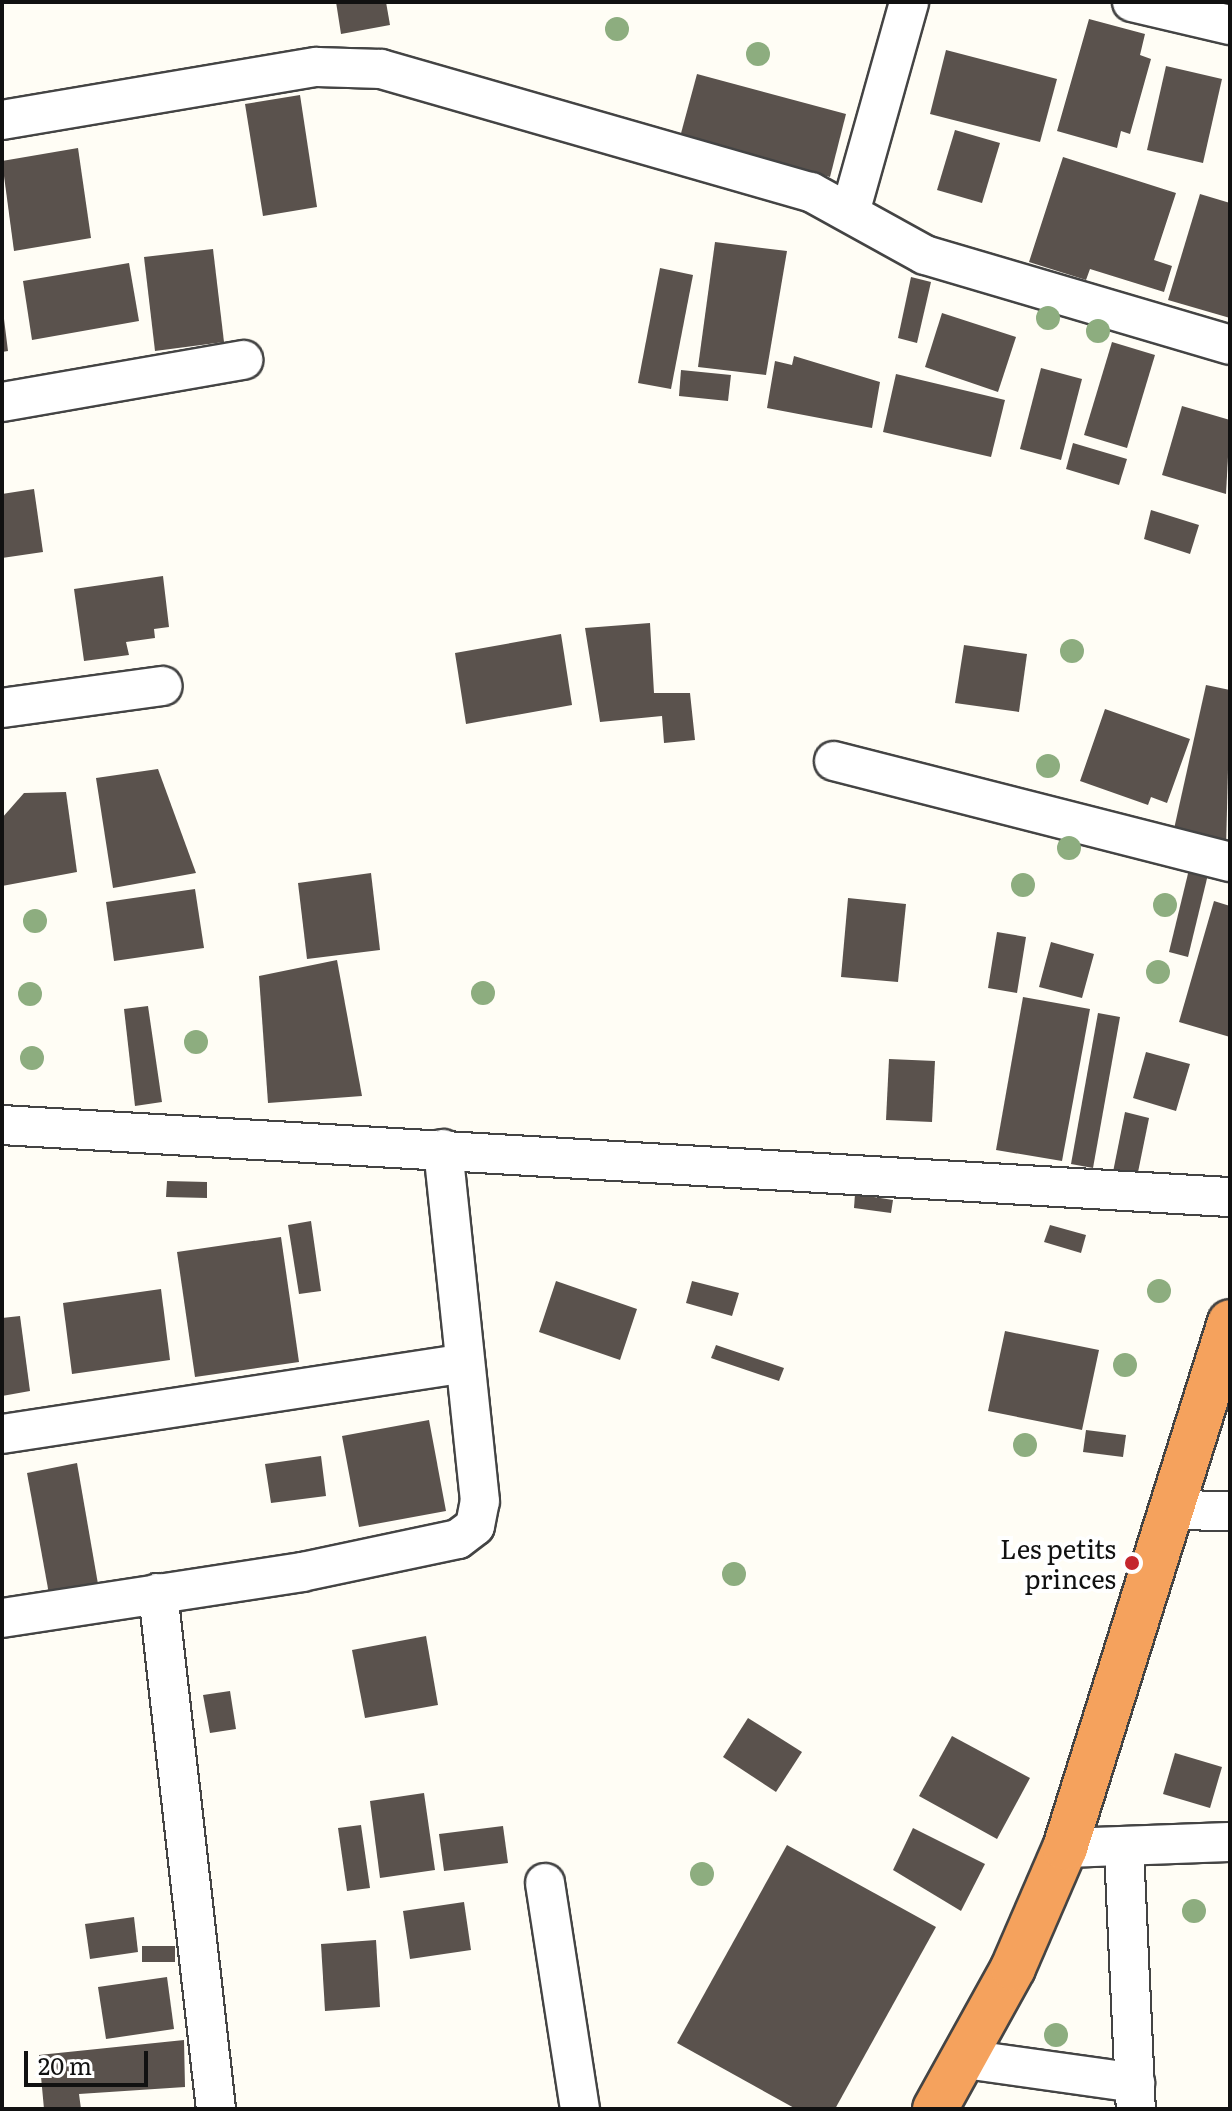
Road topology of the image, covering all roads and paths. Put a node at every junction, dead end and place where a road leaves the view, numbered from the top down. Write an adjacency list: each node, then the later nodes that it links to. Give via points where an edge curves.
1 (909, 2): 5 (street)
2 (1132, 2): 3 (street)
3 (1230, 25)
4 (2, 120): 5 (street, via 317,67 381,69 617,132)
5 (851, 209): 6 (street, via 925,255)
6 (1230, 345)
7 (243, 360): 8 (street)
8 (2, 402)
9 (162, 686): 10 (street)
10 (2, 708)
11 (834, 761): 12 (street)
12 (1230, 862)
13 (2, 1125): 14 (street)
14 (443, 1149): 15 (street); 17 (street)
15 (1230, 1197)
16 (1230, 1322): 19 (highway)
17 (461, 1364): 18 (street); 21 (street, via 480,1501 467,1534 302,1572)
18 (2, 1434)
19 (1172, 1510): 20 (street); 24 (highway)
20 (1230, 1511)
21 (158, 1593): 22 (street); 29 (street)
22 (2, 1618)
23 (1230, 1842): 25 (street)
24 (1065, 1848): 25 (street); 27 (highway)
25 (1124, 1849): 28 (street)
26 (545, 1883): 30 (street)
27 (965, 2059): 28 (street); 31 (highway)
28 (1136, 2096)
29 (216, 2109)
30 (580, 2109)
31 (935, 2109)

